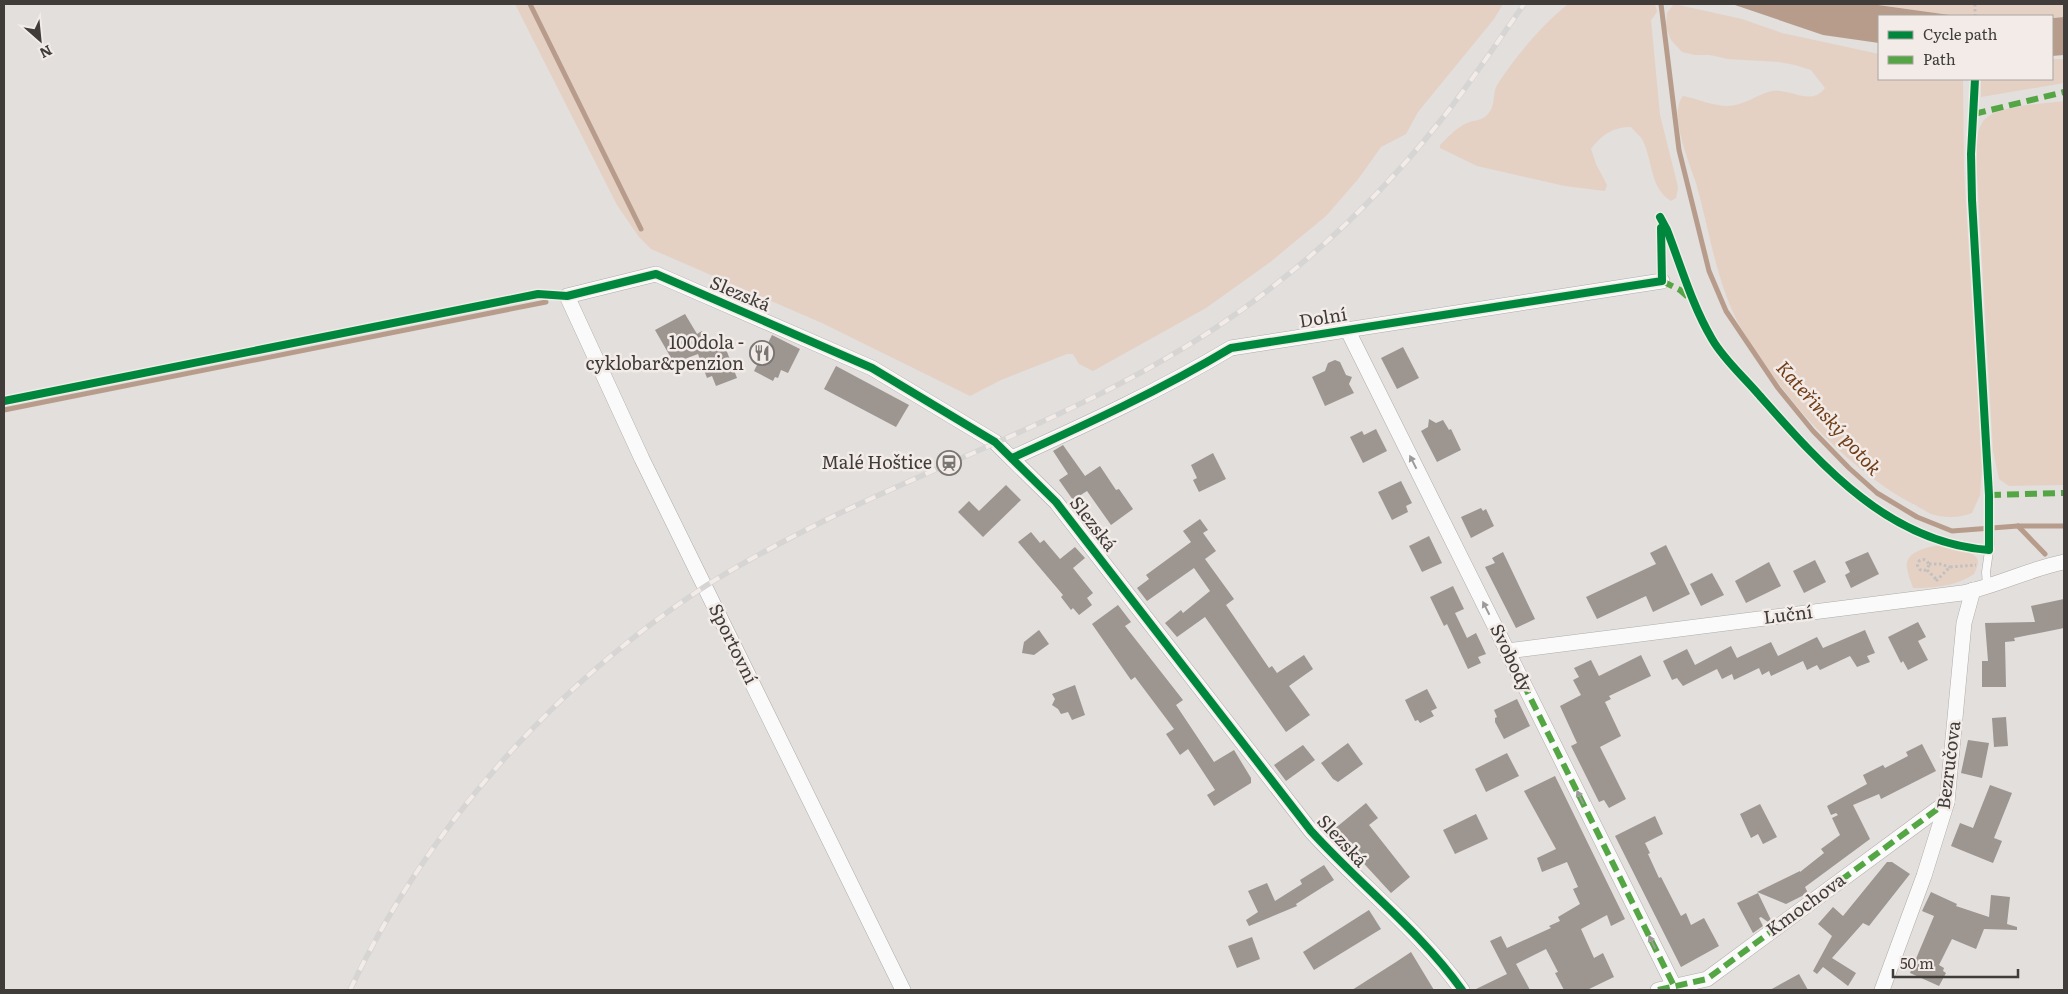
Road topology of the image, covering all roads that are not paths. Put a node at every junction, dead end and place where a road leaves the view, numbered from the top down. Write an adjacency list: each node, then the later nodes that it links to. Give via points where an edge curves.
1 (1975, 80): 7 (lane, via 1972,200 1990,509 1990,544)
2 (1662, 281): 4 (street, Dolní)
3 (567, 296): 5 (street, Slezská, via 656,274 872,368 995,442); 11 (street, Sportovní, via 642,459)
4 (1347, 330): 5 (street, Dolní, via 1231,348 1110,414); 8 (street, Svobody, one-way to 4)
5 (1012, 458): 12 (street, Slezská, via 1056,502 1311,831 1340,864 1432,952)
6 (2064, 562): 7 (street, Luční)
7 (1980, 588): 8 (street, Luční); 9 (street, Bezručova, via 1964,623)
8 (1508, 651): 10 (street, Svobody, one-way to 8)
9 (1946, 802): 10 (street, Kmochova, via 1707,979); 14 (street, Bezručova, via 1924,876)
10 (1674, 986): 13 (street, Kmochova)
11 (903, 990)
12 (1462, 990)
13 (1658, 990)
14 (1882, 990)

